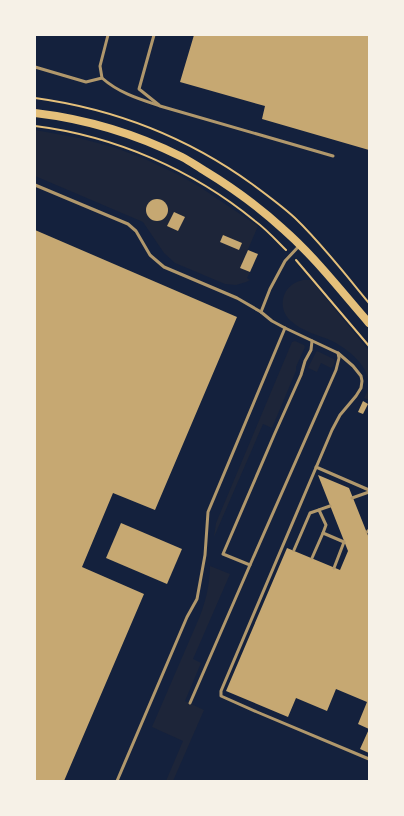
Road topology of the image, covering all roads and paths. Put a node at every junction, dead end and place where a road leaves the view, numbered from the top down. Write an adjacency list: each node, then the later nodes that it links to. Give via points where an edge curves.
1 (108, 35): 4 (lane, via 100,66)
2 (154, 35): 6 (lane, via 139,89)
3 (35, 67): 4 (lane, via 86,82)
4 (102, 78): 6 (lane, via 111,86)
5 (35, 98): 13 (path, via 76,105 133,121 183,142 236,172 271,198 320,243)
6 (160, 106): 9 (lane)
7 (35, 113): 11 (main road, via 96,124 148,142 183,158 228,185 284,229)
8 (35, 126): 12 (path, via 91,137 124,147 172,168 234,204)
9 (333, 156)
10 (35, 185): 14 (lane, via 128,224 136,231 150,255 164,267 237,298)
11 (300, 245): 12 (lane); 15 (main road)
12 (291, 254): 14 (lane, via 270,288); 18 (path)
13 (369, 302)
14 (262, 312): 16 (lane)
15 (369, 323)
16 (286, 328): 17 (lane); 32 (lane, via 208,512 205,555 197,599)
17 (312, 341): 19 (lane); 28 (lane, via 302,375 223,554)
18 (369, 346)
19 (338, 353): 20 (lane, via 361,376 361,388 340,415); 28 (lane, via 336,370)
20 (316, 467): 21 (lane); 31 (lane, via 220,691 221,696 256,712)
21 (369, 491): 22 (lane)
22 (352, 498)
23 (330, 506): 24 (lane)
24 (319, 510): 25 (lane, via 326,525); 26 (lane, via 310,512)
25 (323, 533): 27 (lane); 29 (lane, via 344,542)
26 (294, 550)
27 (312, 558)
28 (250, 565): 30 (lane)
29 (334, 568)
30 (190, 703)
31 (369, 759)
32 (117, 781)

